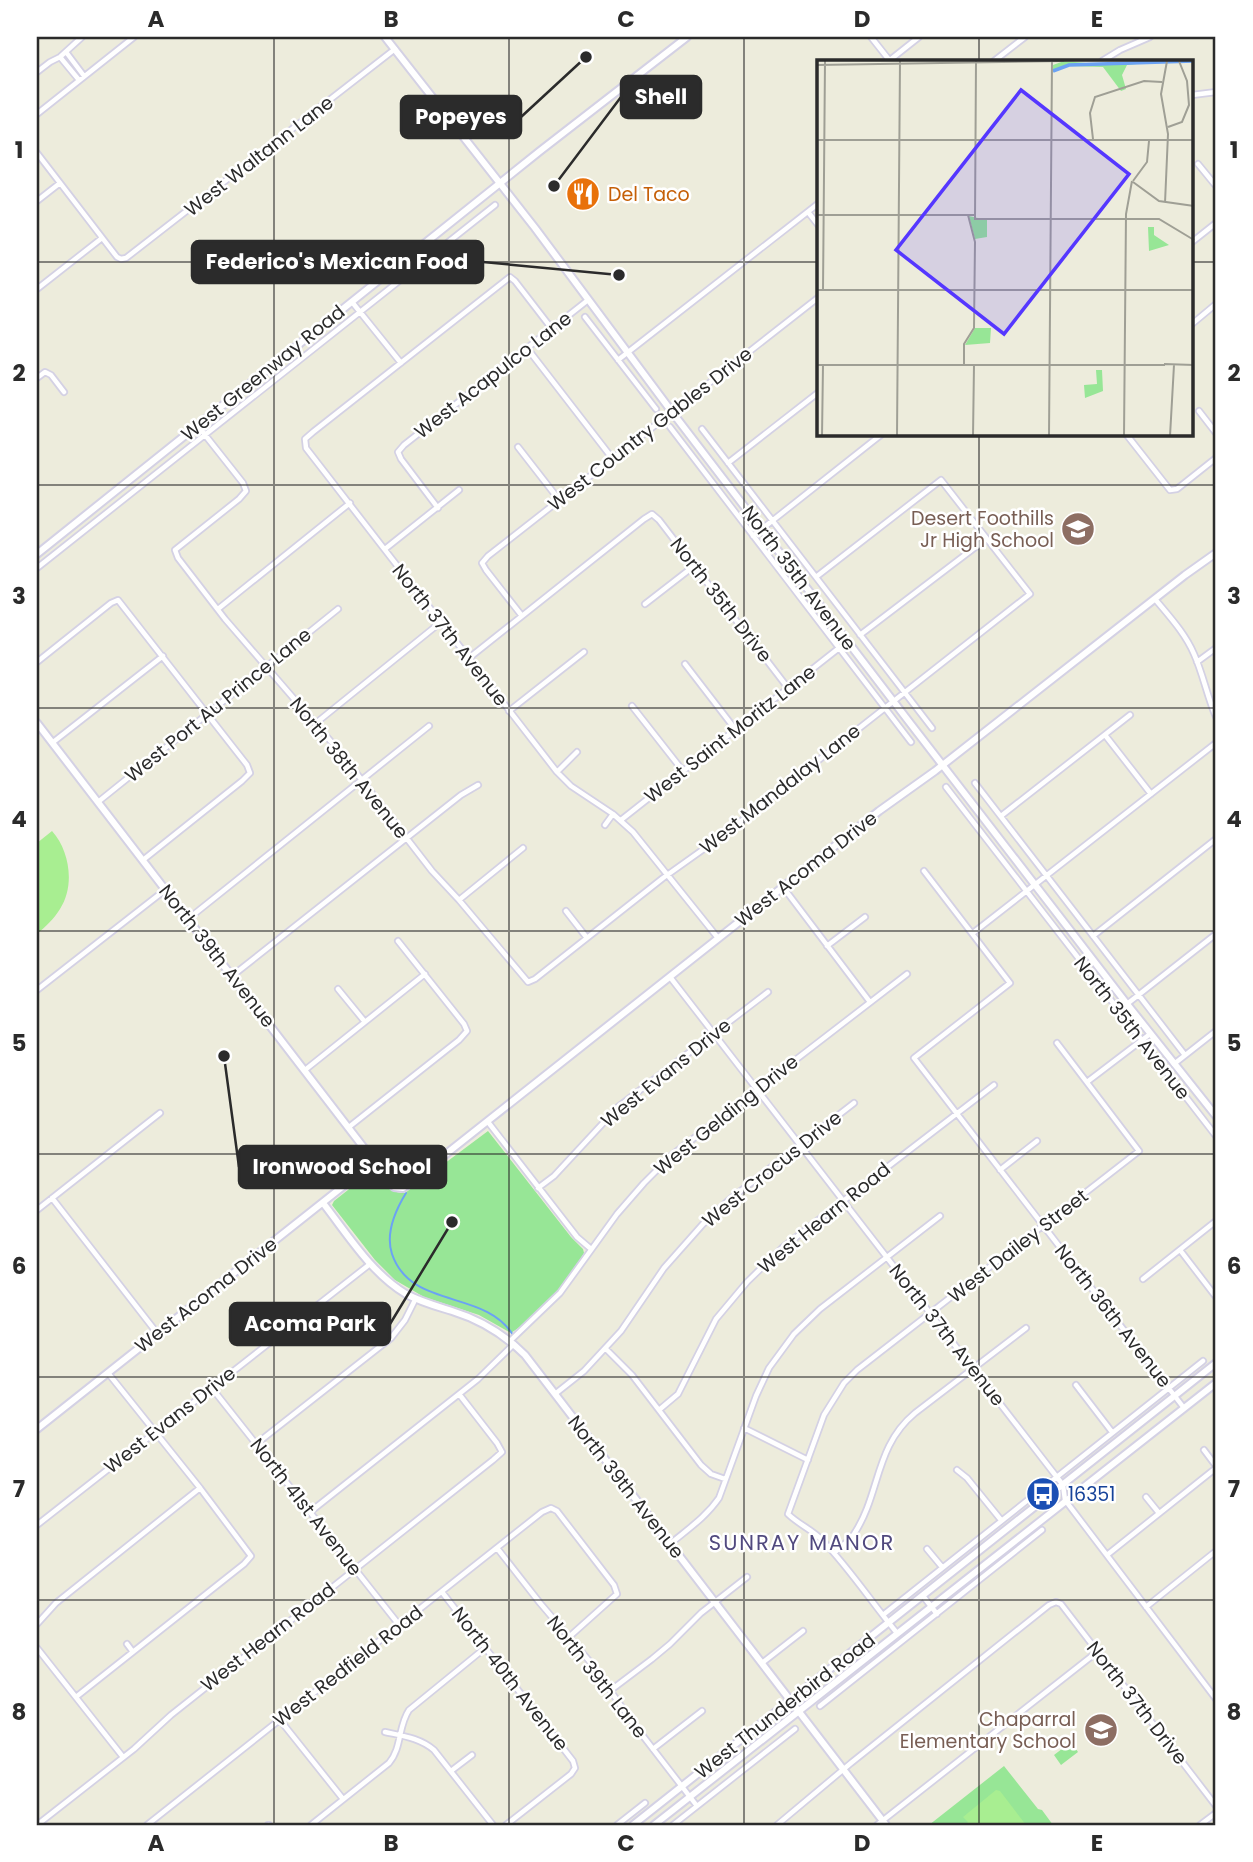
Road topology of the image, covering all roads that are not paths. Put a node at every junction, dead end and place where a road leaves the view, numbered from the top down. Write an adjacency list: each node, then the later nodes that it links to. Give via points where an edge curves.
1 (82, 37): 10 (street)
2 (134, 37): 19 (street)
3 (385, 37): 9 (main road, North 35th Avenue)
4 (687, 37): 27 (main road, West Greenway Road)
5 (871, 37): 13 (street)
6 (919, 37): 14 (street)
7 (1025, 37): 15 (street)
8 (1150, 37): 16 (street)
9 (395, 49): 27 (main road, North 35th Avenue); 35 (street, West Waltann Lane, via 126,258 117,257)
10 (65, 51): 11 (street); 12 (street)
11 (60, 57): 17 (street); 18 (street)
12 (71, 59): 17 (street); 19 (street)
13 (889, 60)
14 (891, 60)
15 (995, 60)
16 (1104, 60)
17 (65, 64): 20 (street)
18 (37, 72)
19 (85, 76): 20 (street)
20 (79, 80): 23 (street)
21 (1216, 92): 22 (street)
22 (1194, 95)
23 (37, 114)
24 (37, 153): 26 (street)
25 (1198, 164): 28 (street)
26 (60, 183): 29 (street); 35 (street)
27 (500, 183): 38 (main road, North 35th Avenue); 40 (main road, West Greenway Road)
28 (1216, 187)
29 (37, 201)
30 (495, 205): 42 (street, West Greenway Road)
31 (817, 205): 32 (street)
32 (808, 212): 33 (street); 47 (street)
33 (817, 223)
34 (1216, 223): 36 (street)
35 (102, 238): 37 (street)
36 (1194, 240)
37 (37, 289)
38 (589, 299): 45 (street, West Acapulco Lane); 47 (main road, North 35th Avenue)
39 (817, 299): 55 (street, West Country Gables Drive)
40 (352, 302): 42 (street); 56 (main road, West Greenway Road)
41 (1216, 304): 44 (street)
42 (360, 312): 49 (street); 60 (street, West Greenway Road)
43 (585, 317): 48 (street)
44 (1194, 322)
45 (552, 329): 46 (street, West Acapulco Lane); 49 (street, via 510,277)
46 (527, 348): 64 (street); 70 (street, West Acapulco Lane, via 398,452)
47 (628, 352): 48 (street); 55 (main road, North 35th Avenue)
48 (618, 360): 53 (street)
49 (401, 363): 69 (street, North 37th Avenue, via 305,439 306,448)
50 (37, 378): 51 (street, via 46,372)
51 (64, 392)
52 (817, 394): 66 (street)
53 (656, 409)
54 (1199, 411): 59 (street)
55 (671, 412): 64 (street, West Country Gables Drive); 72 (main road, North 35th Avenue)
56 (198, 426): 60 (street); 77 (main road, West Greenway Road)
57 (670, 427): 73 (street, North 35th Avenue)
58 (702, 429): 66 (street, North 35th Avenue)
59 (1216, 433)
60 (205, 435): 79 (street, West Greenway Road); 83 (street, North 38th Avenue, via 246,491 175,550)
61 (878, 436): 71 (street)
62 (1128, 436): 65 (street, via 1170,490)
63 (519, 447): 68 (street)
64 (612, 458): 68 (street, West Country Gables Drive)
65 (1216, 458)
66 (729, 463): 71 (street, North 35th Avenue)
67 (459, 490): 70 (street)
68 (560, 501): 85 (street, West Country Gables Drive, via 482,563)
69 (350, 503): 75 (street, North 37th Avenue); 83 (street)
70 (438, 508): 75 (street)
71 (773, 520): 72 (street); 80 (street, North 35th Avenue)
72 (762, 529): 73 (street); 99 (main road, North 35th Avenue)
73 (753, 536): 88 (street, North 35th Avenue)
74 (986, 539): 80 (street, via 941,480); 87 (street); 98 (street, West Mandalay Lane, via 1030,594)
75 (385, 549): 86 (street, North 37th Avenue)
76 (1216, 553): 81 (main road, West Acoma Drive)
77 (37, 554)
78 (694, 566): 82 (street); 85 (street, North 35th Drive, via 652,514); 97 (street, North 35th Drive)
79 (37, 567)
80 (816, 578): 87 (street, North 35th Avenue)
81 (1155, 599): 94 (street); 116 (main road, West Acoma Drive)
82 (645, 604)
83 (218, 609): 96 (street, North 38th Avenue)
84 (338, 609): 96 (street, West Port Au Prince Lane)
85 (522, 616): 92 (street)
86 (441, 622): 92 (street, North 37th Avenue); 107 (street)
87 (860, 635): 98 (street, North 35th Avenue)
88 (839, 648): 97 (street, West Saint Moritz Lane); 101 (street, North 35th Avenue)
89 (1216, 648): 94 (street)
90 (584, 652): 102 (street)
91 (163, 656): 93 (street, via 118,600); 103 (street); 113 (street)
92 (469, 658): 102 (street, North 37th Avenue)
93 (37, 662)
94 (1197, 662): 105 (street)
95 (685, 664): 110 (street)
96 (265, 667): 103 (street, West Port Au Prince Lane); 107 (street, North 38th Avenue)
97 (788, 688): 110 (street, West Saint Moritz Lane)
98 (904, 692): 99 (street, West Mandalay Lane); 109 (street, North 35th Avenue)
99 (893, 700): 101 (street, West Mandalay Lane); 116 (main road, North 35th Avenue)
100 (632, 706): 117 (street)
101 (885, 707): 112 (street, North 35th Avenue); 134 (street, West Mandalay Lane)
102 (509, 711): 118 (street, North 37th Avenue)
103 (208, 714): 124 (street, West Port Au Prince Lane); 132 (street, via 250,773)
104 (1130, 715): 111 (street)
105 (1216, 717)
106 (37, 723): 113 (main road, North 39th Avenue)
107 (316, 723): 119 (street, North 38th Avenue)
108 (429, 726): 119 (street)
109 (932, 728)
110 (735, 729): 117 (street, West Saint Moritz Lane)
111 (1105, 735): 123 (street); 126 (street)
112 (911, 742)
113 (52, 743): 124 (main road, North 39th Avenue)
114 (1216, 743): 123 (street)
115 (577, 752): 118 (street)
116 (943, 765): 136 (main road, North 35th Avenue); 137 (main road, West Acoma Drive)
117 (683, 771): 127 (street, West Saint Moritz Lane)
118 (556, 772): 125 (street, North 37th Avenue)
119 (362, 781): 129 (street, North 38th Avenue); 143 (street)
120 (975, 783): 126 (street, North 35th Avenue)
121 (478, 785): 129 (street)
122 (946, 787): 139 (street, North 35th Avenue)
123 (1151, 794): 135 (street)
124 (98, 802): 132 (main road, North 39th Avenue)
125 (613, 814): 127 (street, North 37th Avenue); 128 (street)
126 (1001, 817): 135 (street, North 35th Avenue)
127 (621, 820): 134 (street, North 37th Avenue)
128 (605, 825)
129 (406, 838): 140 (street, North 38th Avenue); 153 (street)
130 (1216, 839): 146 (street)
131 (523, 848): 140 (street)
132 (143, 860): 138 (main road, North 39th Avenue)
133 (924, 871): 144 (street)
134 (668, 875): 147 (street, West Mandalay Lane); 148 (street, North 37th Avenue)
135 (1047, 876): 136 (street); 146 (street, North 35th Avenue)
136 (1035, 885): 139 (street); 161 (main road, North 35th Avenue)
137 (783, 887): 148 (main road, West Acoma Drive); 150 (street)
138 (166, 889): 143 (main road, North 39th Avenue); 157 (street)
139 (1027, 891): 144 (street); 166 (street, North 35th Avenue)
140 (459, 900): 155 (street, North 38th Avenue)
141 (566, 911): 147 (street)
142 (865, 917): 150 (street)
143 (188, 919): 153 (main road, North 39th Avenue)
144 (972, 933): 176 (street, North 36th Avenue, via 1010,982 914,1058)
145 (1216, 934): 159 (street)
146 (1093, 936): 159 (street, North 35th Avenue)
147 (587, 938): 155 (street, West Mandalay Lane)
148 (718, 938): 154 (main road, West Acoma Drive)
149 (398, 941): 151 (street)
150 (827, 946): 160 (street)
151 (425, 974): 162 (street); 179 (street, via 467,1031)
152 (907, 974): 160 (street, West Gelding Drive)
153 (232, 976): 170 (main road, North 39th Avenue)
154 (670, 976): 164 (street, North 37th Avenue); 178 (main road, West Acoma Drive)
155 (528, 982)
156 (338, 989): 162 (street)
157 (37, 990)
158 (768, 992): 164 (street, West Evans Drive)
159 (1139, 995): 161 (street); 168 (street, North 35th Avenue)
160 (870, 1002): 173 (street, West Gelding Drive)
161 (1127, 1004): 165 (main road, North 35th Avenue)
162 (365, 1022): 170 (street)
163 (1216, 1031): 168 (street)
164 (714, 1033): 173 (street, North 37th Avenue); 186 (street, West Evans Drive, via 618,1107)
165 (1150, 1034): 166 (street); 169 (main road, North 35th Avenue)
166 (1141, 1040): 171 (street); 180 (street, North 35th Avenue)
167 (1057, 1043): 171 (street)
168 (1185, 1055): 169 (street)
169 (1174, 1064): 177 (main road, North 35th Avenue)
170 (305, 1070): 179 (main road, North 39th Avenue)
171 (1087, 1082): 193 (street, West Dailey Street, via 1139,1151)
172 (994, 1085): 176 (street, West Hearn Road)
173 (757, 1089): 182 (street, North 37th Avenue); 194 (street, West Gelding Drive, via 658,1168)
174 (854, 1103): 182 (street, West Crocus Drive)
175 (160, 1113): 187 (street)
176 (956, 1114): 184 (street, North 36th Avenue); 189 (street, West Hearn Road)
177 (1216, 1116)
178 (488, 1122): 185 (main road, West Acoma Drive); 186 (street)
179 (349, 1127): 183 (main road, North 39th Avenue)
180 (1216, 1136)
181 (1037, 1141): 184 (street)
182 (800, 1145): 189 (street, North 37th Avenue); 205 (street, West Crocus Drive, via 703,1224 664,1268)
183 (375, 1161): 185 (main road, North 39th Avenue); 188 (main road, West Acoma Drive)
184 (1000, 1170): 193 (street, North 36th Avenue)
185 (399, 1188)
186 (538, 1188): 194 (street)
187 (52, 1198): 190 (street); 203 (street)
188 (323, 1202): 197 (main road, North 39th Avenue); 203 (main road, West Acoma Drive)
189 (844, 1202): 196 (street, North 37th Avenue); 220 (street, West Hearn Road, via 782,1248 747,1282 716,1320 678,1394)
190 (37, 1210)
191 (940, 1216): 196 (street)
192 (1216, 1221): 195 (street)
193 (1043, 1226): 201 (street, West Dailey Street); 213 (street, North 36th Avenue)
194 (591, 1249): 204 (street, West Gelding Drive, via 560,1293)
195 (1180, 1250): 198 (street); 199 (street)
196 (887, 1257): 201 (street, North 37th Avenue); 221 (street, via 794,1334 769,1368)
197 (370, 1263): 200 (main road, North 39th Avenue); 212 (street, West Evans Drive)
198 (1143, 1279)
199 (1216, 1297)
200 (416, 1298): 204 (main road, North 39th Avenue, via 480,1321); 225 (street, via 391,1338)
201 (930, 1313): 208 (street, North 37th Avenue); 228 (street, West Dailey Street, via 844,1383 824,1415)
202 (1026, 1328): 208 (street)
203 (157, 1334): 209 (main road, West Acoma Drive)
204 (512, 1342): 214 (street, West Gelding Drive, via 490,1369); 215 (main road, North 39th Avenue)
205 (606, 1349): 215 (street, West Crocus Drive); 220 (street)
206 (1203, 1361): 213 (street, West Thunderbird Road)
207 (1216, 1363): 216 (main road, West Thunderbird Road)
208 (973, 1369): 232 (street, North 37th Avenue); 249 (street, via 899,1429 859,1524)
209 (107, 1373): 222 (main road, West Acoma Drive); 223 (street)
210 (1216, 1382): 219 (main road, West Thunderbird Road)
211 (1076, 1385): 224 (street)
212 (211, 1387): 223 (street, West Evans Drive); 225 (street, North 41st Avenue)
213 (1168, 1388): 216 (street, North 36th Avenue); 224 (street, West Thunderbird Road)
214 (459, 1394): 218 (street, West Gelding Drive); 252 (street, West Hearn Road, via 502,1452)
215 (555, 1395): 245 (main road, North 39th Avenue)
216 (1174, 1396): 219 (street, North 36th Avenue); 234 (main road, West Thunderbird Road)
217 (436, 1400): 218 (street)
218 (442, 1408): 229 (street, West Gelding Drive)
219 (1184, 1408): 237 (main road, West Thunderbird Road)
220 (659, 1410): 233 (street, via 701,1465)
221 (744, 1428): 228 (street); 233 (street)
222 (37, 1429)
223 (155, 1432): 235 (street); 241 (street, West Evans Drive)
224 (1112, 1432): 232 (street, West Thunderbird Road)
225 (256, 1444): 238 (street, North 41st Avenue)
226 (1204, 1450): 230 (street)
227 (361, 1459): 229 (street)
228 (807, 1460): 249 (street, West Dailey Street, via 788,1514)
229 (367, 1467): 238 (street, West Gelding Drive)
230 (1216, 1467): 239 (street)
231 (957, 1470): 240 (street)
232 (1056, 1476): 234 (street, North 37th Avenue); 240 (street, West Thunderbird Road)
233 (725, 1479): 245 (street, via 711,1509)
234 (1063, 1485): 237 (street); 256 (main road, West Thunderbird Road)
235 (200, 1488): 257 (street, via 251,1556); 263 (street)
236 (1146, 1497): 239 (street)
237 (1065, 1500): 242 (main road, West Thunderbird Road); 250 (street)
238 (310, 1512): 252 (street, North 41st Avenue)
239 (1159, 1513): 250 (street)
240 (1001, 1520): 251 (street, West Thunderbird Road)
241 (37, 1525)
242 (1033, 1526): 244 (street); 259 (main road, West Thunderbird Road)
243 (1042, 1530): 244 (street, West Thunderbird Road)
244 (1034, 1536): 261 (street, West Thunderbird Road)
245 (670, 1544): 258 (main road, North 39th Avenue)
246 (498, 1548): 254 (street, West Redfield Road); 268 (street, North 39th Lane); 268 (street, West Redfield Road, via 542,1512 557,1511 617,1594)
247 (928, 1549): 251 (street)
248 (1216, 1551): 260 (street)
249 (834, 1553): 262 (street)
250 (1107, 1555): 260 (street)
251 (942, 1567): 262 (street, West Thunderbird Road)
252 (355, 1569): 265 (street, North 41st Avenue); 292 (street, West Hearn Road)
253 (747, 1577): 258 (street)
254 (442, 1592): 265 (street, West Redfield Road); 271 (street, North 40th Avenue)
255 (189, 1594): 257 (street)
256 (923, 1596): 259 (street); 264 (main road, West Thunderbird Road)
257 (195, 1602): 272 (street)
258 (715, 1602): 274 (main road, North 39th Avenue); 275 (street)
259 (931, 1606): 261 (street); 267 (main road, West Thunderbird Road)
260 (1146, 1607): 279 (street)
261 (937, 1614): 278 (street, West Thunderbird Road)
262 (883, 1615): 264 (street)
263 (37, 1623)
264 (889, 1623): 267 (street); 280 (main road, West Thunderbird Road)
265 (400, 1626): 284 (street, West Redfield Road)
266 (803, 1632): 274 (street)
267 (897, 1633): 276 (main road, West Thunderbird Road)
268 (569, 1637): 275 (street, North 39th Lane)
269 (127, 1644): 272 (street)
270 (37, 1648): 277 (street)
271 (485, 1648): 288 (street, via 412,1706); 309 (street, North 40th Avenue, via 575,1768)
272 (133, 1652): 277 (street)
273 (1097, 1652): 293 (street, North 37th Drive, via 1061,1605 1049,1605); 300 (street, North 37th Drive); 304 (street)
274 (762, 1664): 280 (main road, North 39th Avenue)
275 (611, 1690): 290 (street, North 39th Lane)
276 (818, 1695): 278 (street, West Thunderbird Road); 283 (main road, West Thunderbird Road)
277 (76, 1697): 292 (street)
278 (829, 1699): 281 (street, West Thunderbird Road)
279 (1216, 1699)
280 (790, 1701): 283 (main road, North 39th Avenue); 295 (main road, West Thunderbird Road)
281 (820, 1706)
282 (702, 1711): 290 (street)
283 (799, 1711): 285 (main road, West Thunderbird Road); 293 (main road, North 39th Avenue)
284 (280, 1720): 297 (street); 306 (street, West Redfield Road)
285 (781, 1725): 289 (street, West Thunderbird Road); 296 (main road, West Thunderbird Road)
286 (794, 1730): 289 (street, West Thunderbird Road)
287 (385, 1732): 288 (street)
288 (400, 1736): 294 (street, via 427,1744); 297 (street, via 389,1763)
289 (784, 1738): 299 (street, West Thunderbird Road)
290 (653, 1749): 295 (street, North 39th Lane)
291 (472, 1755): 294 (street)
292 (123, 1757): 305 (street, West Hearn Road)
293 (843, 1769): 304 (main road, North 39th Avenue); 314 (street)
294 (451, 1771): 308 (street)
295 (682, 1787): 296 (street, North 39th Lane); 303 (main road, West Thunderbird Road)
296 (690, 1797): 299 (street, North 39th Lane); 312 (main road, West Thunderbird Road)
297 (343, 1799): 307 (street)
298 (645, 1803): 301 (street)
299 (697, 1806): 313 (street, West Thunderbird Road)
300 (1216, 1806)
301 (634, 1812): 303 (street); 310 (street)
302 (1216, 1813): 315 (street)
303 (646, 1815): 311 (main road, West Thunderbird Road)
304 (882, 1824)
305 (37, 1825)
306 (147, 1825)
307 (311, 1825)
308 (493, 1825)
309 (506, 1825)
310 (617, 1825)
311 (633, 1825)
312 (654, 1825)
313 (673, 1825)
314 (777, 1825)
315 (1200, 1825)

